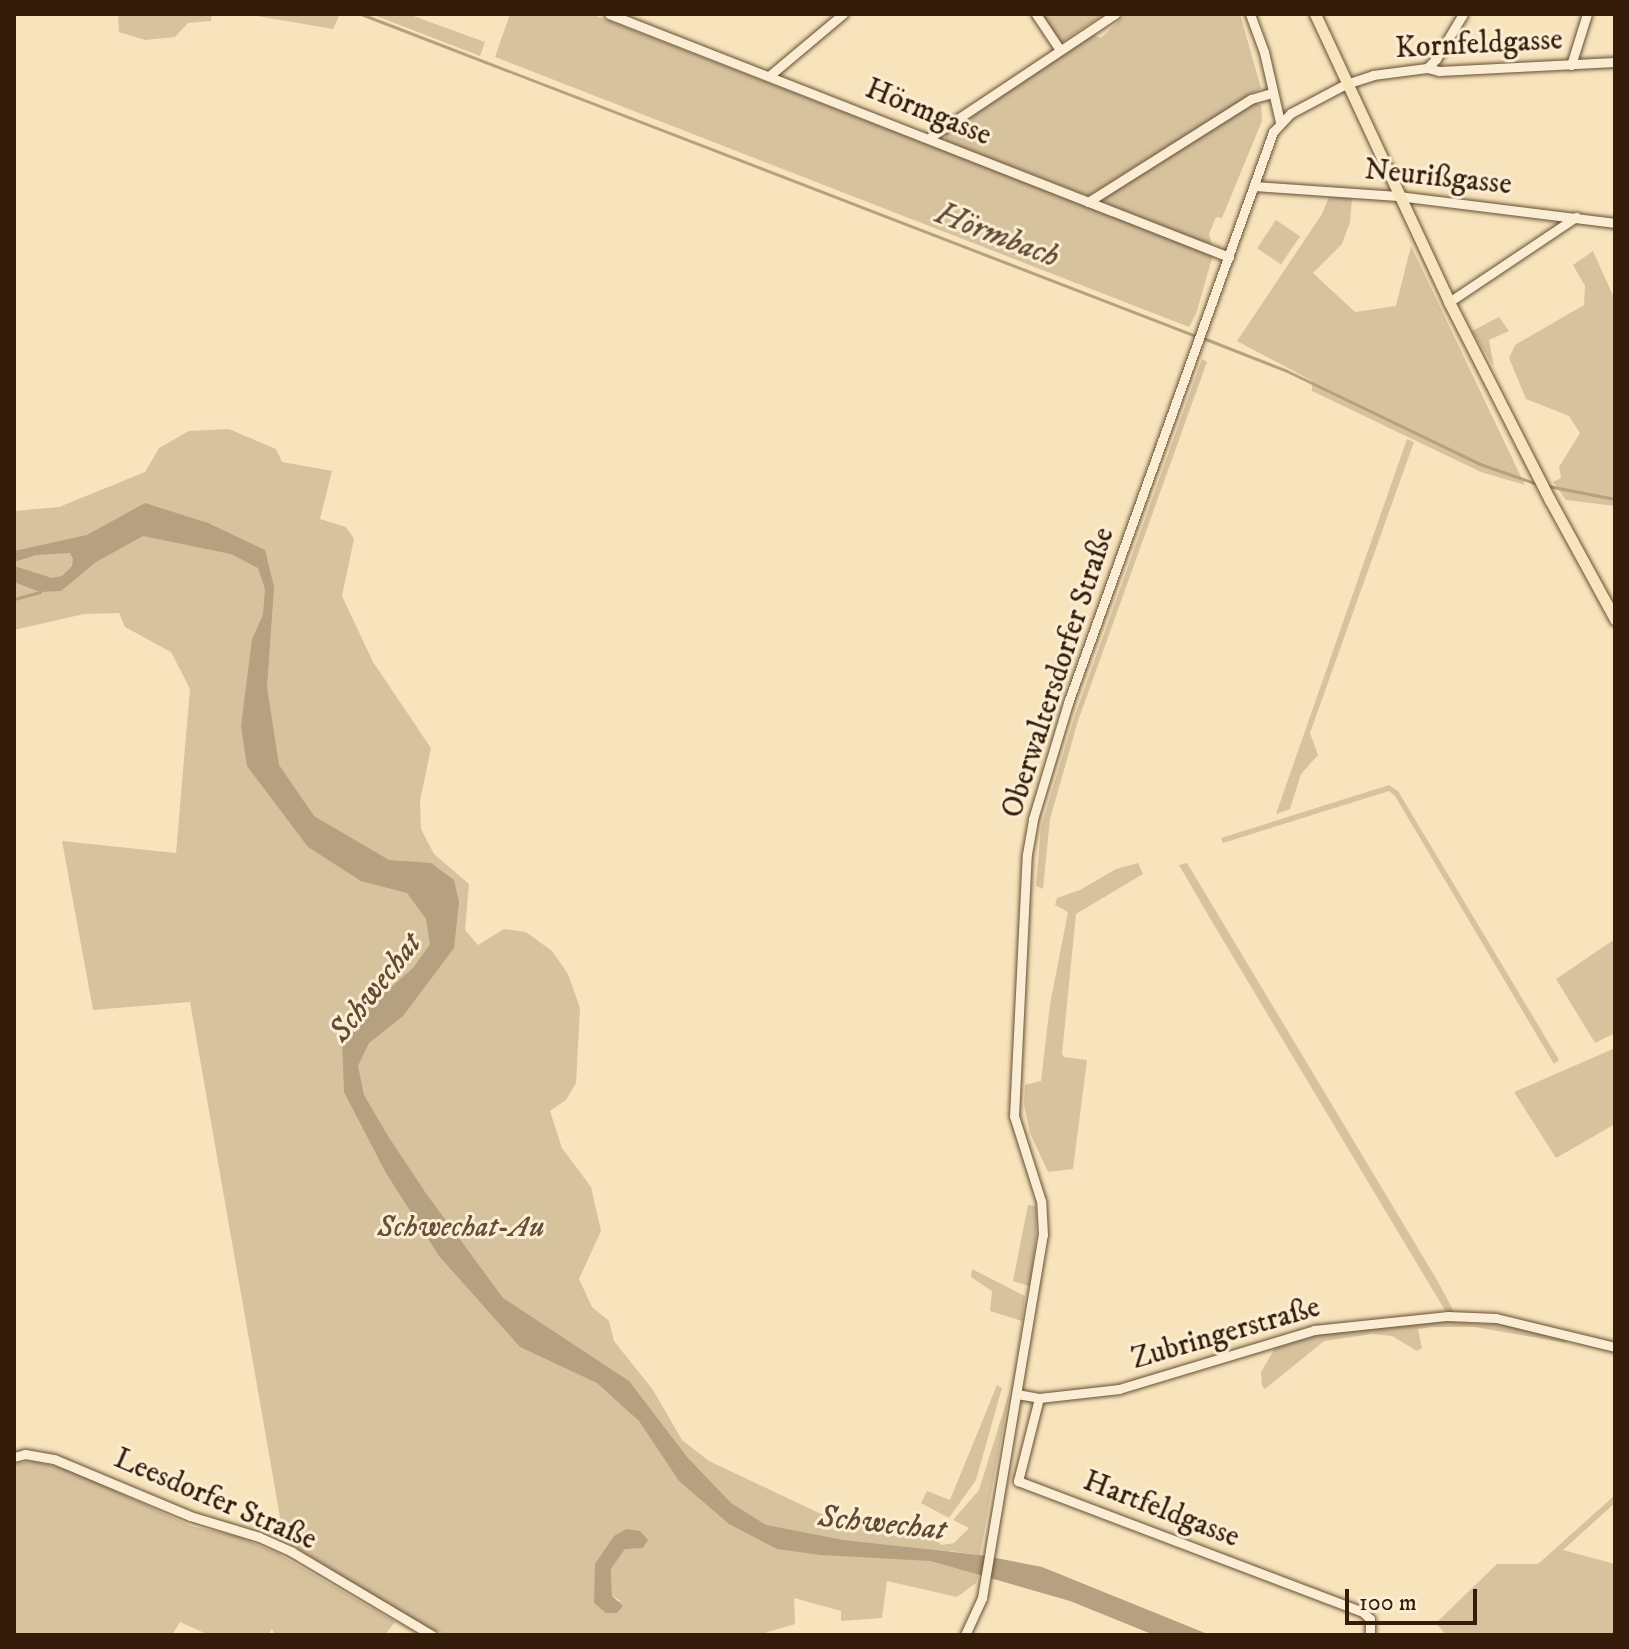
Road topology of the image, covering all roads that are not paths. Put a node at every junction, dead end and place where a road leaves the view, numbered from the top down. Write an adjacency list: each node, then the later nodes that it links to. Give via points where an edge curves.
1 (609, 14): 9 (street, Hörmgasse)
2 (843, 14): 14 (street)
3 (1036, 14): 10 (street)
4 (1115, 14): 10 (street)
5 (1250, 14): 16 (street)
6 (1315, 14): 15 (main road)
7 (1463, 14): 13 (street)
8 (1587, 14): 12 (street)
9 (624, 16): 14 (street, Hörmgasse)
10 (1060, 50): 18 (street)
11 (1615, 62): 12 (street, Kornfeldgasse)
12 (1571, 65): 13 (street, Kornfeldgasse)
13 (1427, 68): 15 (street, Kornfeldgasse)
14 (769, 76): 18 (street, Hörmgasse)
15 (1346, 84): 17 (street); 20 (main road)
16 (1272, 93): 17 (street); 21 (street, via 1251,99)
17 (1280, 122): 19 (street, Oberwaltersdorfer Straße)
18 (929, 138): 21 (street, Hörmgasse)
19 (1254, 186): 20 (street, Neurißgasse); 24 (street, Oberwaltersdorfer Straße)
20 (1398, 196): 22 (street, Neurißgasse); 25 (main road)
21 (1088, 202): 24 (street, Hörmgasse)
22 (1576, 217): 23 (street, Neurißgasse); 25 (street)
23 (1615, 223)
24 (1229, 257): 28 (street, Oberwaltersdorfer Straße, via 1068,703 1033,819 1014,1116 1041,1201 1043,1235)
25 (1449, 302): 26 (main road)
26 (1615, 619)
27 (1615, 1347): 29 (street, Zubringerstraße, via 1496,1318 1448,1316 1314,1330 1119,1389)
28 (1017, 1394): 29 (street); 34 (street, Oberwaltersdorfer Straße, via 982,1593)
29 (1039, 1398): 35 (street, Hartfeldgasse, via 1018,1481 1363,1612 1370,1619)
30 (14, 1457): 31 (street, Leesdorfer Straße, via 54,1459 190,1516 259,1537)
31 (416, 1627): 32 (street); 33 (street, Leesdorfer Straße)
32 (406, 1635)
33 (432, 1635)
34 (965, 1635)
35 (1370, 1635)

